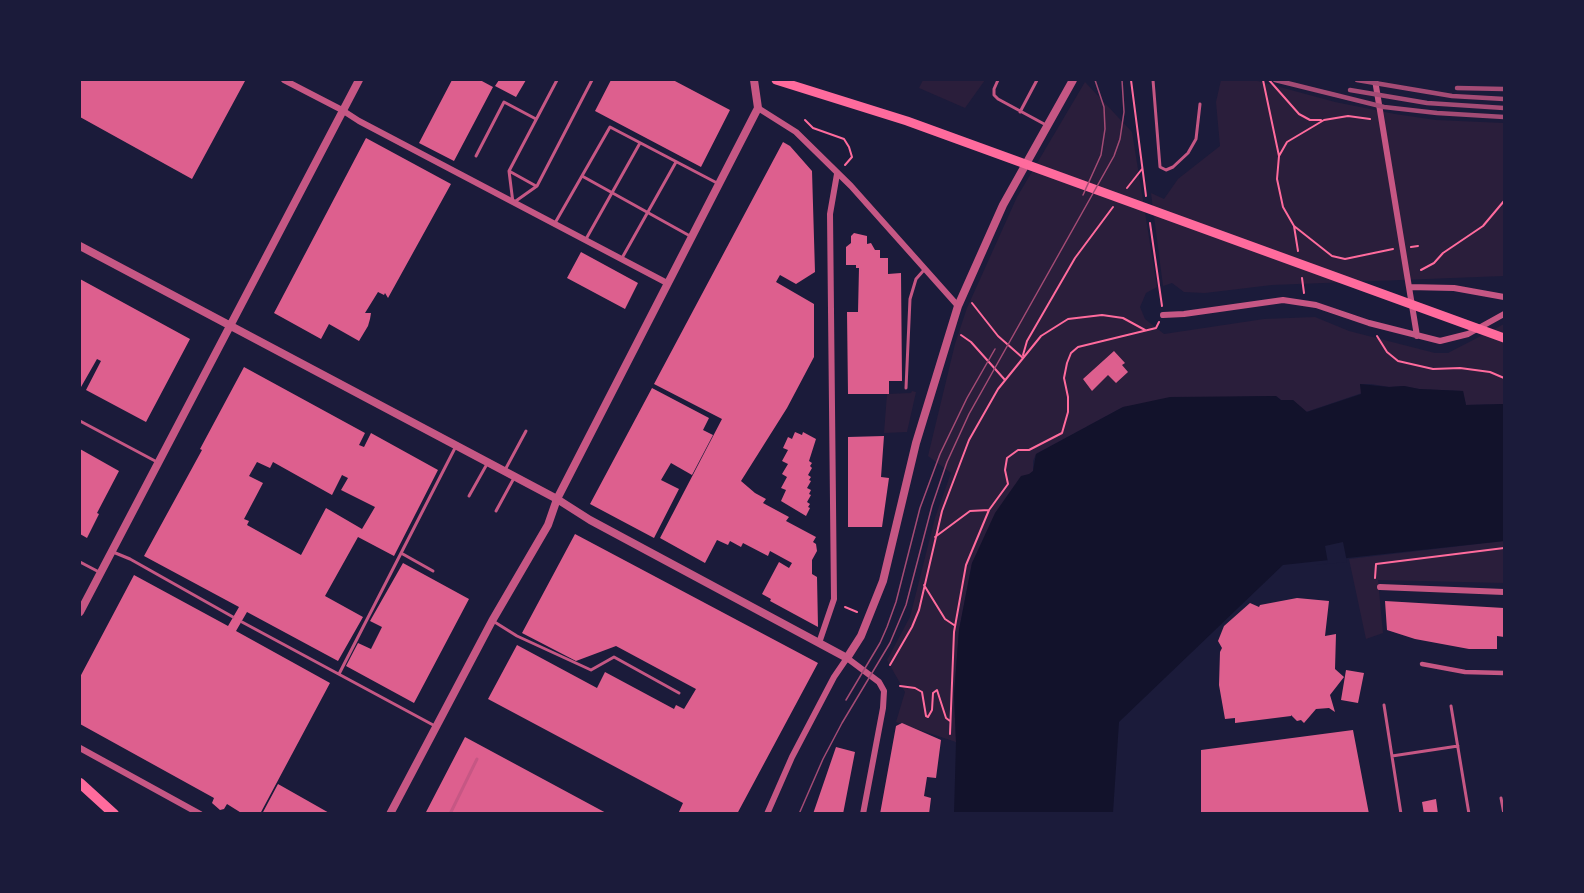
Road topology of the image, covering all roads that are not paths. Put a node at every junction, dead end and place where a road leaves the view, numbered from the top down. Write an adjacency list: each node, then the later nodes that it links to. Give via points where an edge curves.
1 (284, 80): 14 (street)
2 (359, 80): 14 (street)
3 (557, 80): 16 (lane)
4 (592, 80): 25 (lane)
5 (754, 80): 13 (street)
6 (776, 80): 43 (main road, via 907,121)
7 (998, 80): 15 (lane, via 994,95)
8 (1037, 80): 15 (lane)
9 (1072, 80): 17 (street)
10 (1154, 80): 12 (lane, via 1160,167 1173,167 1188,153 1196,139)
11 (1375, 80): 36 (street)
12 (1200, 104)
13 (758, 108): 22 (street, via 796,132); 24 (street)
14 (342, 110): 27 (street); 41 (street)
15 (1020, 112): 17 (lane)
16 (536, 119): 19 (lane, via 504,102); 21 (lane)
17 (1046, 125): 38 (street, via 1003,205)
18 (640, 143): 20 (lane); 23 (lane, via 610,127); 26 (lane)
19 (476, 156)
20 (677, 162): 24 (lane); 28 (lane)
21 (509, 171): 25 (lane); 27 (lane)
22 (837, 174): 34 (street); 66 (street, via 830,214 834,599)
23 (582, 176): 26 (lane); 29 (lane)
24 (719, 184): 30 (street)
25 (537, 186): 27 (lane)
26 (612, 193): 28 (lane); 31 (lane)
27 (513, 203): 29 (street)
28 (648, 213): 30 (lane); 33 (lane)
29 (554, 225): 31 (street)
30 (692, 237): 35 (street)
31 (585, 241): 33 (street)
32 (81, 250): 41 (street)
33 (621, 260): 35 (street)
34 (925, 269): 38 (street); 44 (lane, via 916,279 910,299)
35 (667, 284): 53 (street)
36 (1409, 287): 37 (street, via 1454,288); 42 (street)
37 (1504, 297)
38 (958, 306): 67 (street, via 916,443 883,581 861,636)
39 (1504, 314): 42 (street, via 1468,334 1440,341)
40 (1163, 315): 42 (street, via 1283,300 1316,305)
41 (231, 327): 47 (street); 49 (street)
42 (1417, 336)
43 (1504, 338)
44 (906, 388)
45 (80, 421): 49 (lane)
46 (526, 431): 50 (lane)
47 (456, 446): 48 (street); 56 (lane)
48 (488, 462): 50 (street); 52 (lane)
49 (159, 463): 55 (street)
50 (504, 471): 51 (street)
51 (514, 477): 53 (street); 54 (lane)
52 (469, 496)
53 (557, 499): 64 (street, via 548,525); 66 (street)
54 (496, 511)
55 (113, 552): 59 (street); 63 (lane)
56 (401, 553): 58 (lane); 70 (lane)
57 (80, 562): 59 (lane)
58 (433, 571)
59 (101, 573): 62 (street)
60 (1380, 587): 61 (street)
61 (1504, 592)
62 (80, 612)
63 (233, 617)
64 (492, 621): 71 (lane, via 591,670 614,657); 74 (street)
65 (242, 622): 70 (lane)
66 (819, 643): 67 (street)
67 (847, 658): 85 (street, via 792,757); 86 (street, via 879,682 884,691)
68 (1422, 664): 69 (street, via 1464,672)
69 (1504, 673)
70 (339, 674): 74 (lane)
71 (679, 693)
72 (1384, 705): 77 (lane)
73 (1451, 706): 75 (lane)
74 (436, 727): 83 (street)
75 (1458, 746): 77 (lane); 88 (lane)
76 (80, 748): 82 (street)
77 (1392, 756): 87 (lane)
78 (477, 759): 84 (lane)
79 (80, 783): 81 (highway)
80 (1501, 798): 89 (lane)
81 (114, 813)
82 (200, 813)
83 (390, 813)
84 (450, 813)
85 (767, 813)
86 (863, 813)
87 (1401, 813)
88 (1469, 813)
89 (1504, 813)

